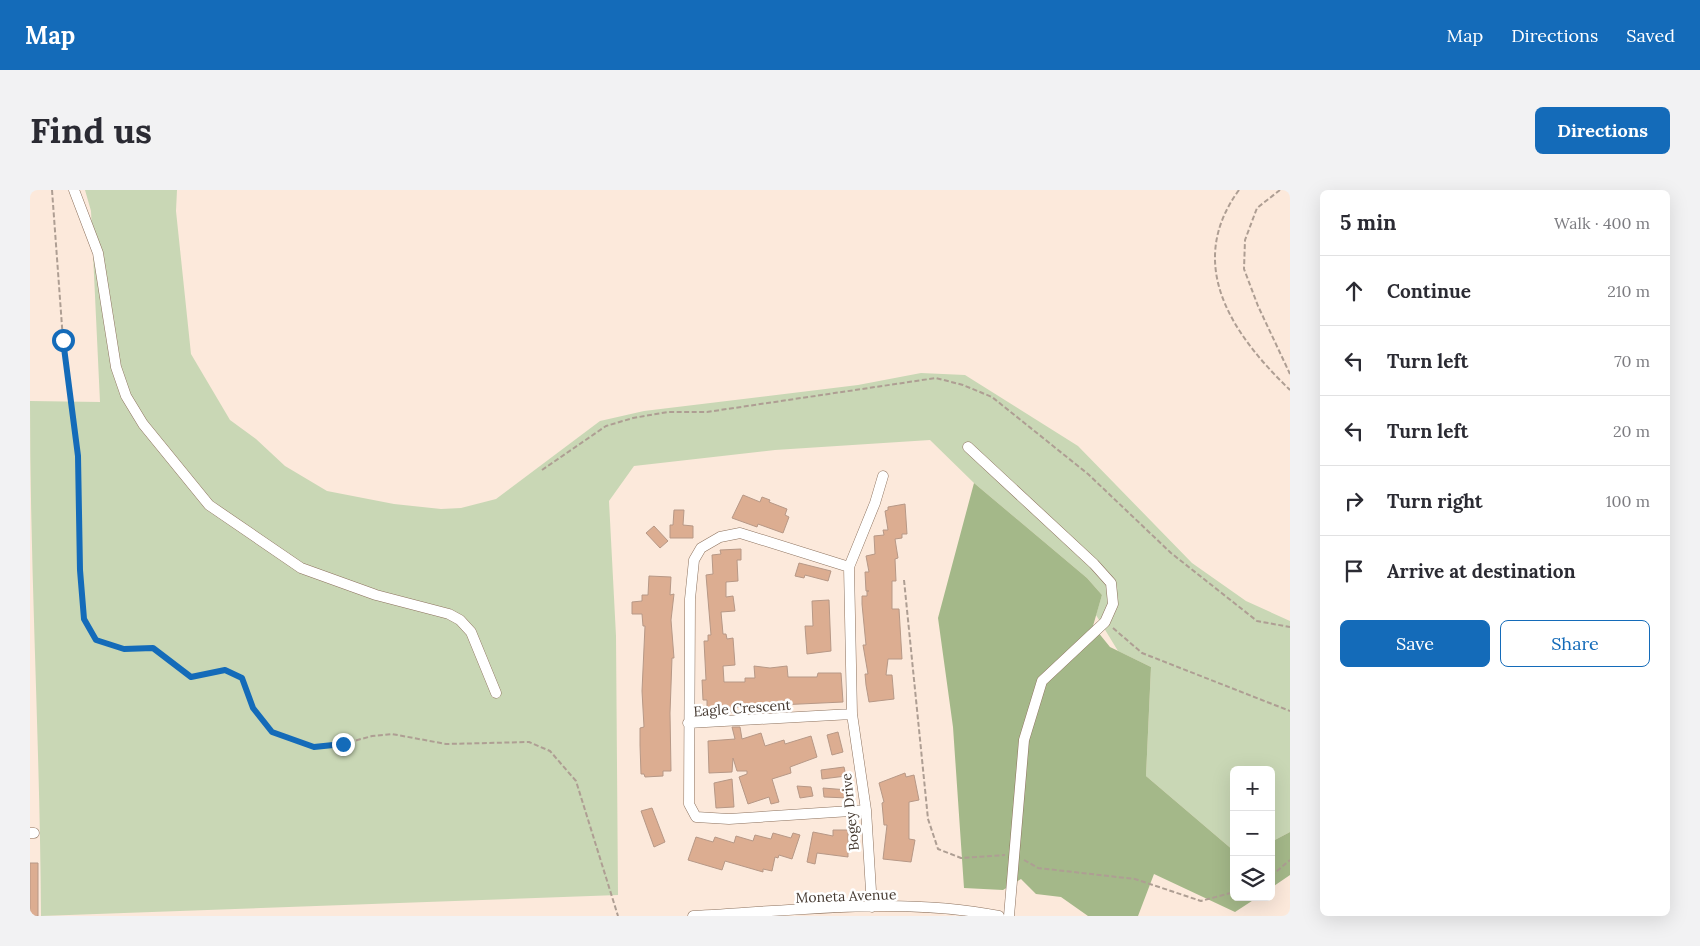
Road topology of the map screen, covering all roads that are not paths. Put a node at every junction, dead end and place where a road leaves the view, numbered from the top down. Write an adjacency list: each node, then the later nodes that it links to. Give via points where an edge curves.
1 (74, 190): 5 (street, via 98,253 116,367 126,396 143,424 209,505 302,568 376,595 449,614 460,620 471,632)
2 (968, 447): 15 (street, via 1094,564 1111,583 1113,604 1105,622 1042,681 1024,740)
3 (883, 476): 4 (street)
4 (849, 567): 6 (street, Bogey Drive); 7 (street, via 740,534 720,537 701,548 694,560 690,599)
5 (496, 693)
6 (852, 714): 7 (street, Eagle Crescent); 8 (street, Bogey Drive)
7 (688, 723): 8 (street, Eagle Crescent, via 689,804 696,817 729,819)
8 (866, 810): 9 (street, Bogey Drive)
9 (872, 907): 10 (street, Moneta Avenue); 11 (street, Moneta Avenue)
10 (898, 912): 12 (street, Moneta Avenue, via 966,909)
11 (755, 914): 13 (street, Moneta Avenue)
12 (979, 914): 14 (street, Moneta Avenue)
13 (693, 916)
14 (999, 916)
15 (1009, 916)

